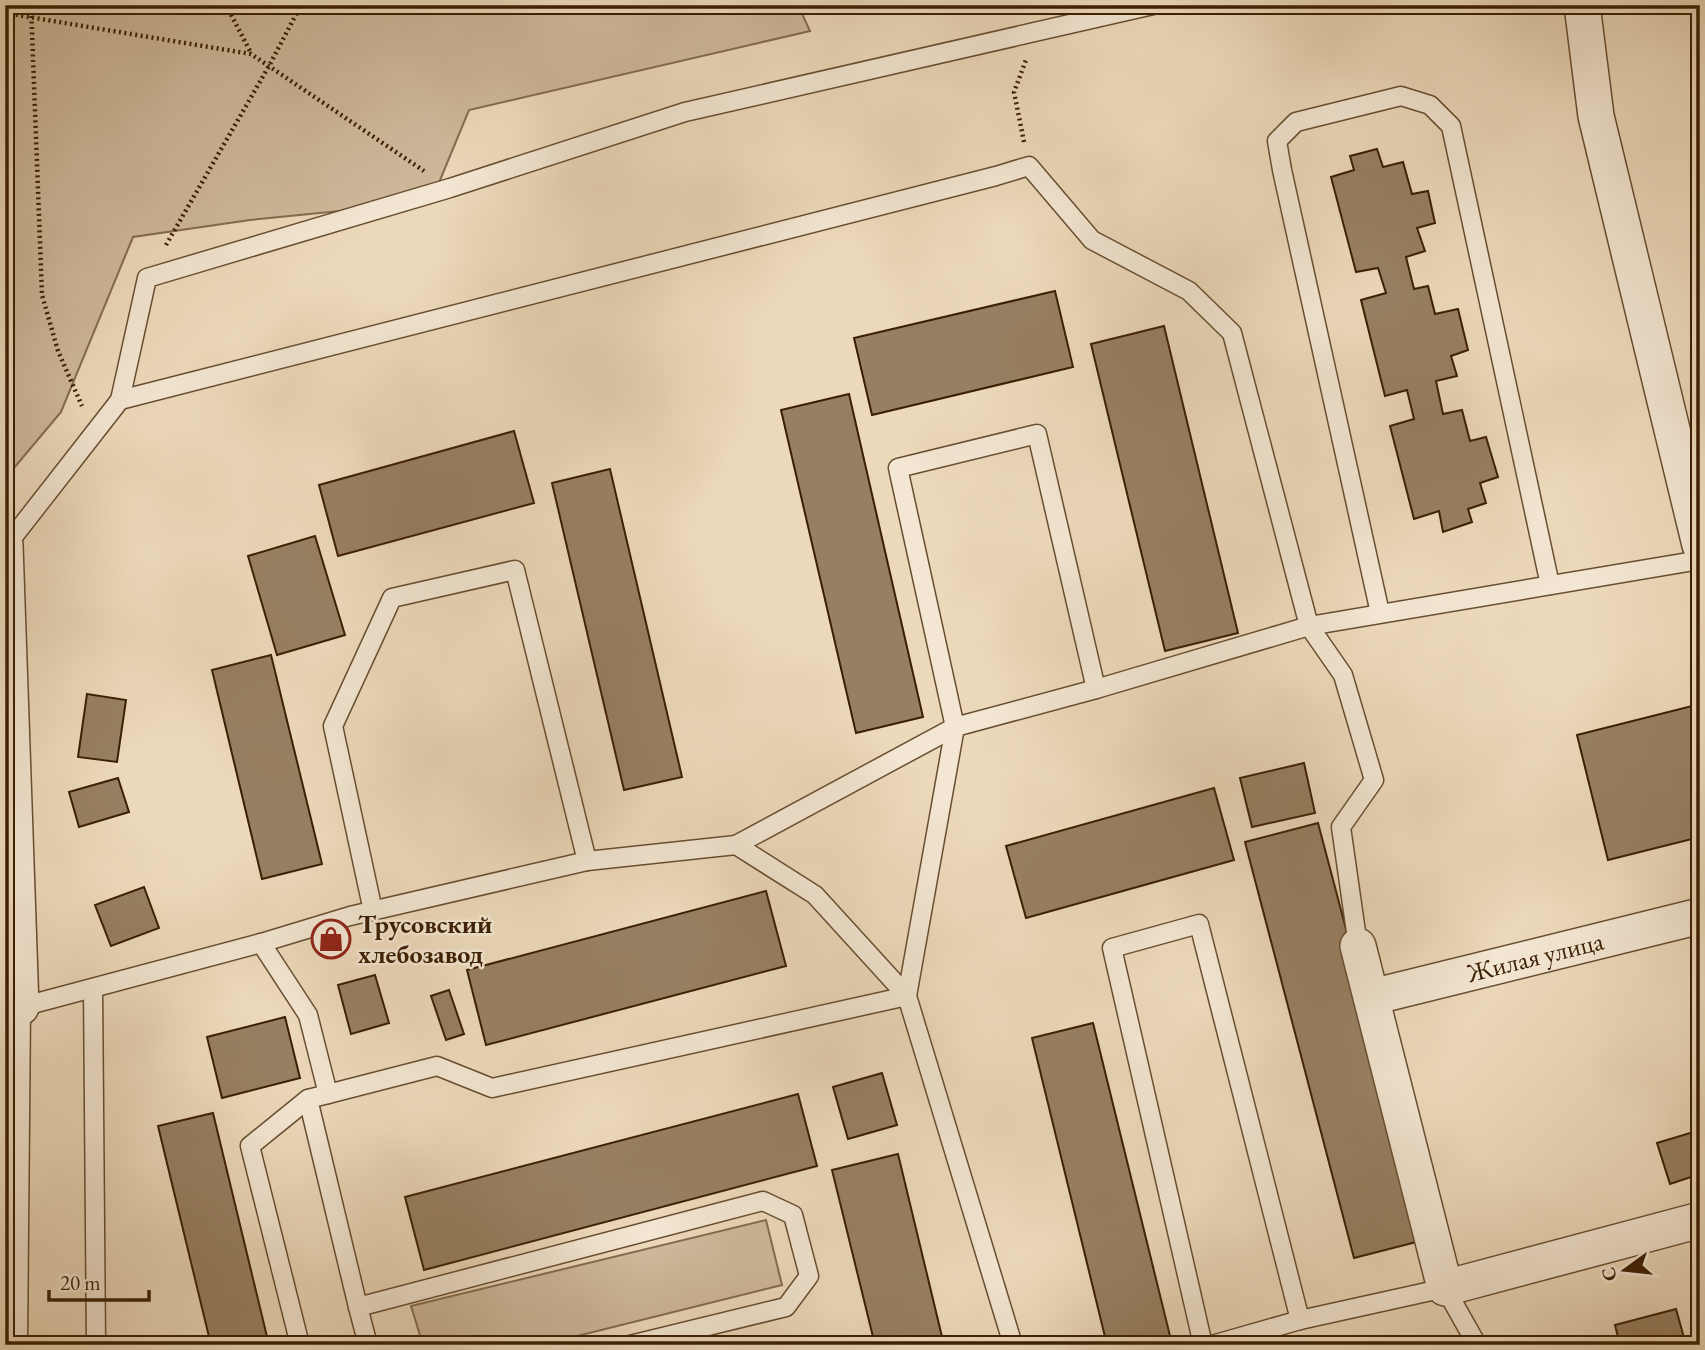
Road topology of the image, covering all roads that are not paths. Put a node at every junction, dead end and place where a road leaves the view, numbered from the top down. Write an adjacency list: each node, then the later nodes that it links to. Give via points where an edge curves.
1 (1153, 5): 3 (lane, via 685,112 147,278)
2 (1582, 5): 4 (street, via 1597,116)
3 (120, 400): 5 (lane); 9 (lane, via 1029,166 1092,240 1189,291 1232,333)
4 (1700, 545)
5 (5, 546): 21 (street)
6 (1700, 560): 7 (lane)
7 (1550, 585): 8 (lane); 8 (lane, via 1451,126 1430,105 1401,96 1296,122 1278,141)
8 (1380, 614): 9 (lane)
9 (1309, 626): 10 (lane); 17 (lane, via 1343,675 1374,780 1341,827)
10 (1096, 689): 11 (lane); 11 (lane, via 1037,434 898,468)
11 (956, 727): 12 (lane); 19 (lane)
12 (736, 845): 13 (lane); 19 (lane, via 815,895)
13 (587, 861): 14 (lane); 14 (lane, via 515,570 392,598 333,726)
14 (373, 911): 16 (lane)
15 (1700, 916): 20 (street, Жилая улица)
16 (261, 943): 18 (lane); 22 (lane, via 308,1015)
17 (1358, 946): 20 (street)
18 (93, 988): 21 (lane); 29 (lane)
19 (907, 996): 22 (lane, via 492,1088 437,1066); 33 (lane)
20 (1371, 998): 25 (street)
21 (13, 1009): 28 (lane)
22 (328, 1094): 23 (lane)
23 (308, 1100): 26 (lane); 30 (lane, via 250,1146)
24 (1700, 1220): 25 (street)
25 (1445, 1288): 27 (lane); 36 (lane)
26 (358, 1307): 31 (lane); 32 (lane, via 763,1201 793,1215 809,1276 786,1307)
27 (1300, 1320): 34 (lane, via 1199,924 1112,948); 35 (lane)
28 (18, 1345)
29 (96, 1345)
30 (300, 1345)
31 (368, 1345)
32 (630, 1345)
33 (1013, 1345)
34 (1203, 1345)
35 (1212, 1345)
36 (1478, 1345)

